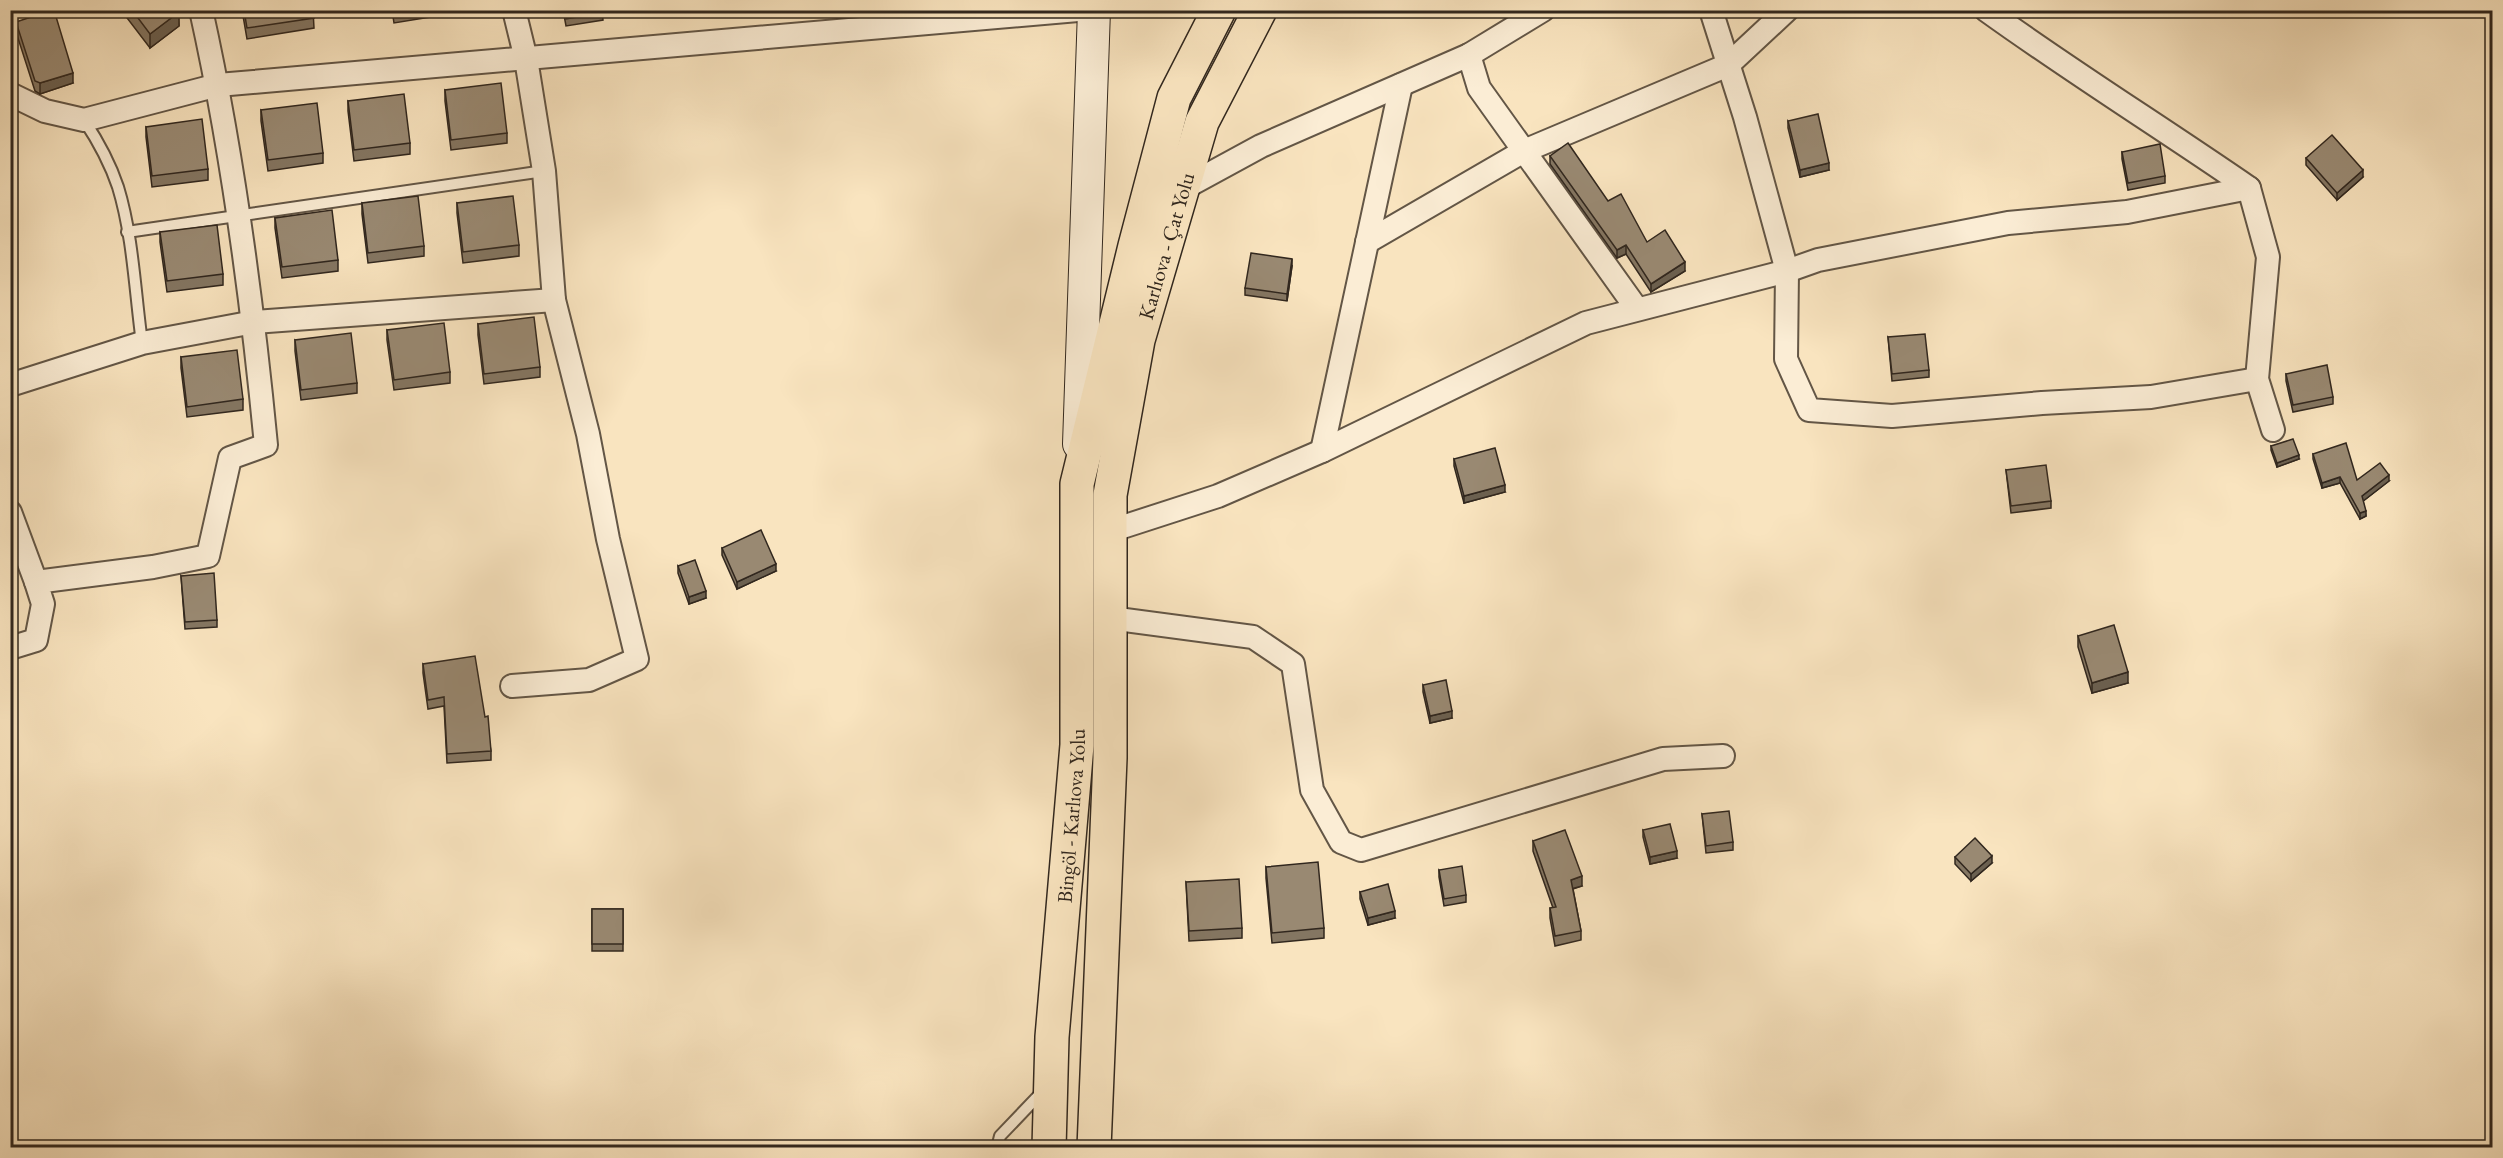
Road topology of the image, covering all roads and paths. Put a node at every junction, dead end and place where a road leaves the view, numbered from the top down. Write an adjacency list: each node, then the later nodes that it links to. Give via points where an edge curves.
1 (201, 10): 14 (street)
2 (514, 10): 12 (street)
3 (1078, 10): 12 (street)
4 (1094, 10): 34 (street)
5 (1219, 10): 34 (highway, Karlıova - Çat Yolu, via 1174,98)
6 (1260, 10): 21 (highway, Karlıova - Çat Yolu, via 1202,122)
7 (1543, 10): 11 (street)
8 (1711, 10): 13 (street)
9 (1786, 10): 13 (street)
10 (1986, 10): 20 (street)
11 (1469, 55): 15 (street); 18 (street, via 1479,88)
12 (526, 59): 14 (street); 19 (street)
13 (1728, 65): 18 (street); 25 (street)
14 (218, 85): 17 (street); 22 (street)
15 (1401, 85): 21 (street, via 1261,146); 24 (street)
16 (10, 94): 17 (street, via 45,111)
17 (84, 120): 23 (lane, via 110,165)
18 (1524, 151): 24 (street); 27 (street)
19 (544, 171): 22 (lane); 26 (street)
20 (2249, 188): 25 (street, via 2127,212 2007,223 1818,260); 30 (street, via 2268,257)
21 (1182, 189): 35 (highway, Karlıova - Çat Yolu, via 1138,340)
22 (238, 214): 23 (lane); 28 (street)
23 (127, 232): 29 (lane)
24 (1367, 242): 33 (street)
25 (1787, 270): 27 (street); 30 (street, via 1786,359 1809,410 1892,416 2151,397)
26 (554, 300): 28 (street); 41 (street, via 637,659 589,680)
27 (1637, 309): 33 (street, via 1586,323)
28 (254, 322): 29 (street); 38 (street, via 266,445 230,458 208,556)
29 (142, 343): 31 (street)
30 (2257, 378): 32 (street)
31 (10, 385)
32 (2273, 430)
33 (1322, 451): 37 (street, via 1218,496)
34 (1077, 484): 43 (highway, Bingöl - Karlıova Yolu, via 1077,745)
35 (1110, 495): 37 (highway, Bingöl - Karlıova Yolu)
36 (10, 512): 38 (street)
37 (1110, 531): 39 (highway, Bingöl - Karlıova Yolu)
38 (36, 582): 40 (street, via 43,604 36,640)
39 (1110, 618): 42 (street, via 1253,637 1293,664 1312,790 1341,842 1360,850 1663,759); 46 (highway, Bingöl - Karlıova Yolu, via 1110,758)
40 (10, 648)
41 (512, 686)
42 (1723, 756)
43 (1051, 1083): 44 (lane, via 1000,1136); 45 (highway, Bingöl - Karlıova Yolu)
44 (997, 1148)
45 (1049, 1148)
46 (1094, 1148)

